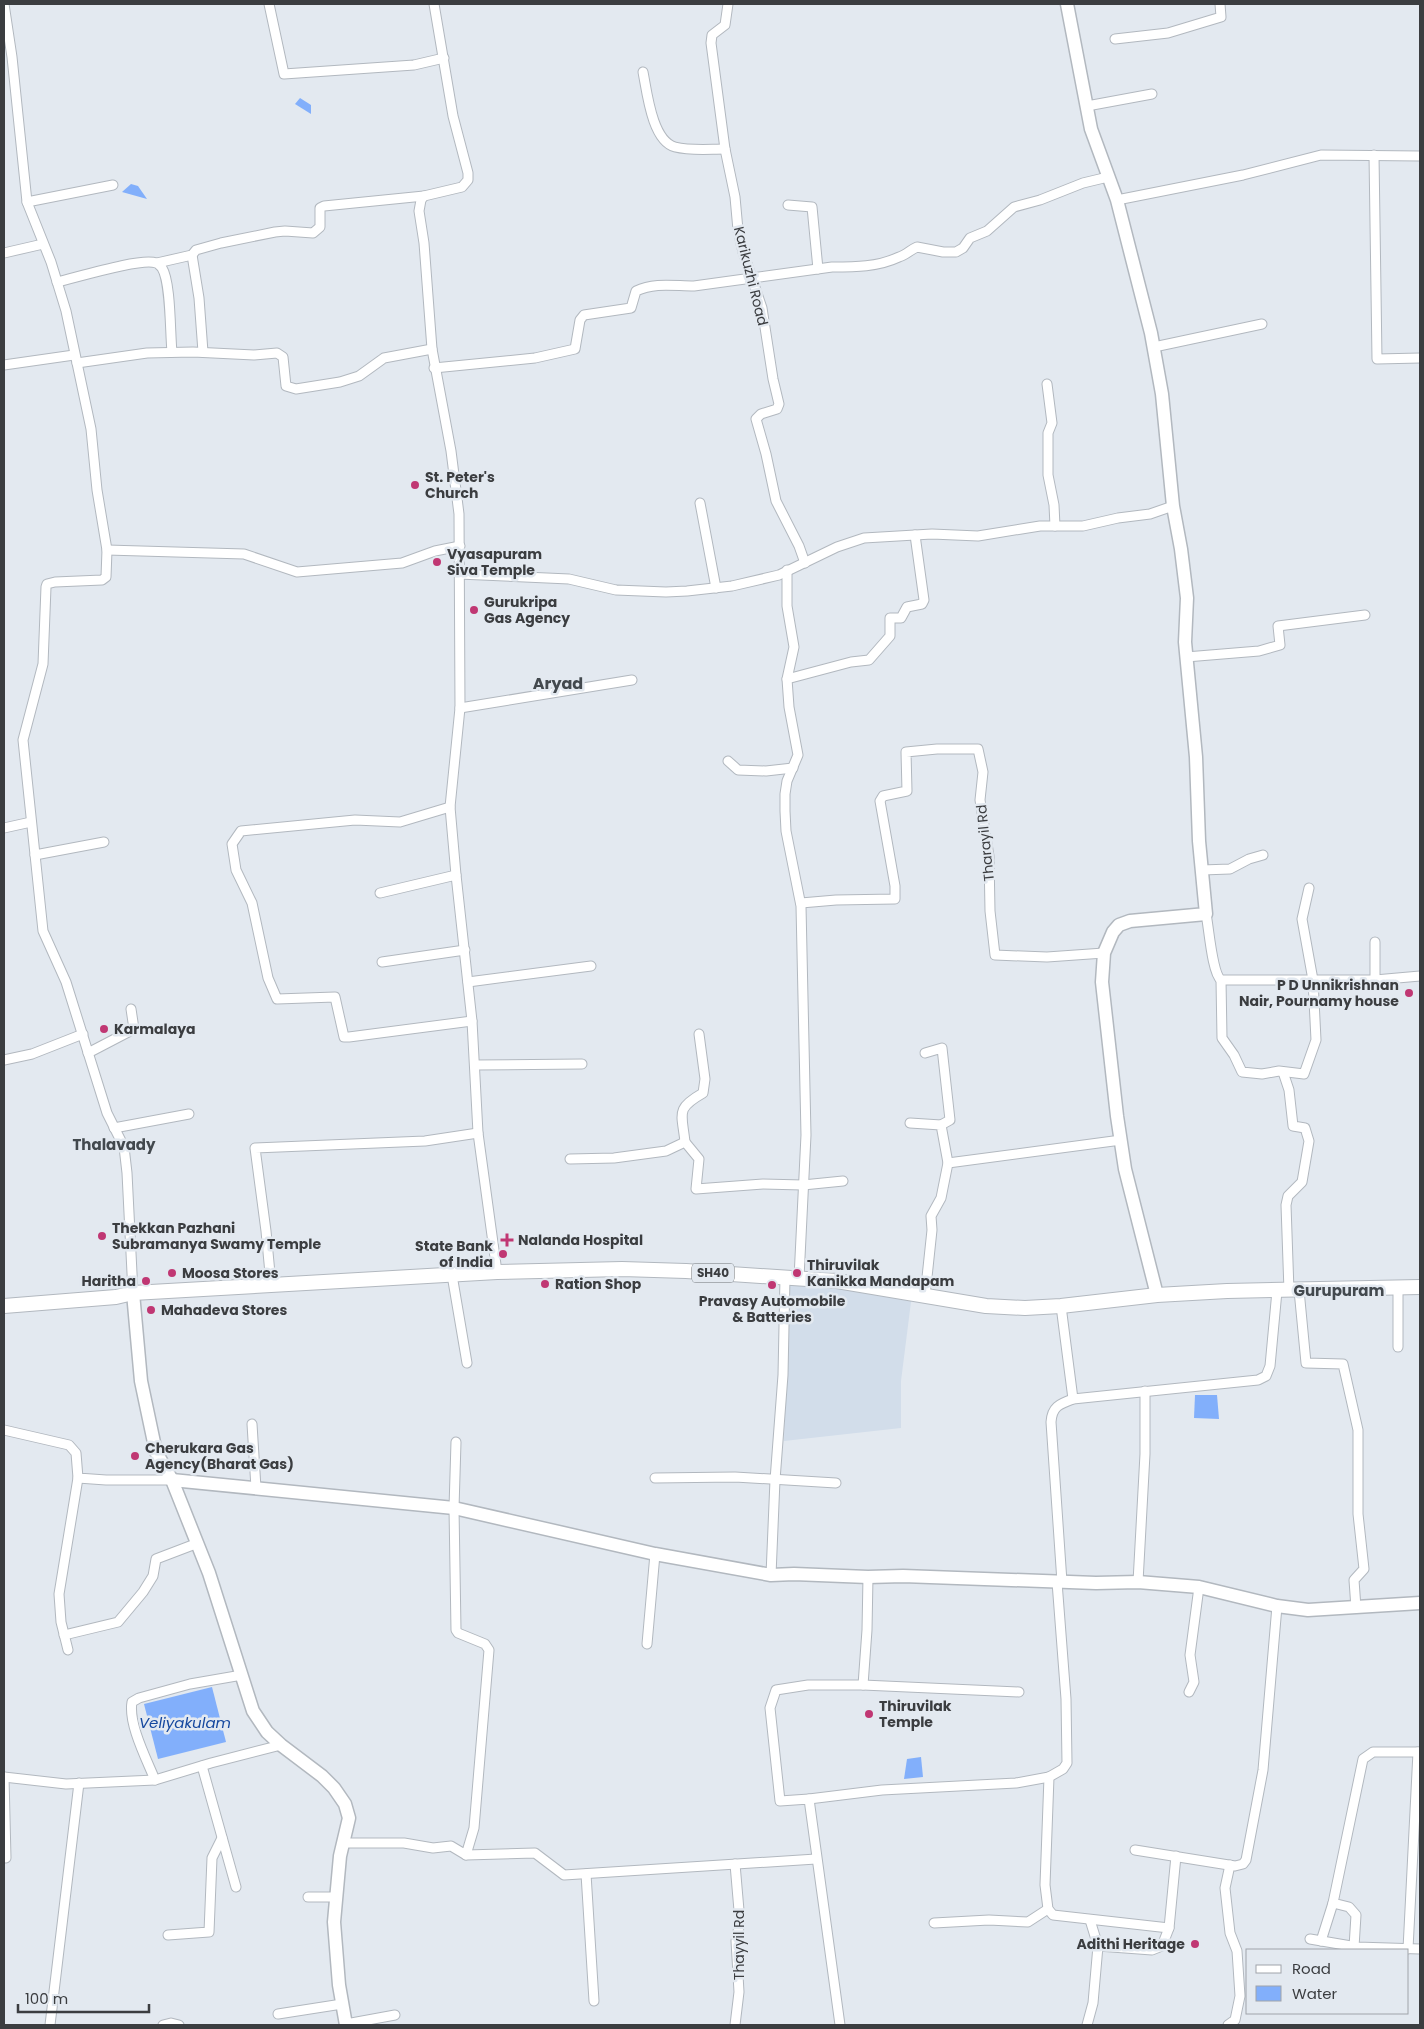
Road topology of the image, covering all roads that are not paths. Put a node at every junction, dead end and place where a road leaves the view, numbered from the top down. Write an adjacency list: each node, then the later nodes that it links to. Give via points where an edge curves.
1 (4, 4): 19 (street)
2 (269, 4): 8 (street, via 284,74 414,65)
3 (434, 4): 8 (street)
4 (728, 4): 12 (street, Karikuzhi Road, via 725,25 712,35 710,43)
5 (1067, 4): 11 (main road)
6 (1220, 4): 7 (street, via 1221,17 1168,32)
7 (1115, 39)
8 (444, 58): 17 (street, via 468,180 462,187)
9 (643, 72): 12 (street, via 650,107 663,140 673,147)
10 (1152, 94): 11 (street)
11 (1087, 106): 15 (main road, via 1091,129)
12 (725, 149): 26 (street, Karikuzhi Road, via 736,197 741,245)
13 (1374, 155): 14 (street); 18 (street, via 1321,156); 33 (street, via 1377,360)
14 (1420, 156)
15 (1108, 177): 18 (main road); 25 (street, via 1014,207 956,252 917,247 882,263)
16 (113, 185): 19 (street)
17 (424, 196): 23 (street, via 324,206 320,208 320,226 313,233 275,232 196,250); 30 (street, via 420,211)
18 (1117, 200): 29 (main road)
19 (27, 202): 21 (street)
20 (788, 205): 25 (street, via 812,207)
21 (43, 244): 22 (street); 27 (street)
22 (4, 253)
23 (192, 254): 24 (street); 32 (street)
24 (157, 263): 27 (street, via 127,265); 31 (street, via 167,288)
25 (818, 269): 26 (street)
26 (753, 279): 36 (street, via 641,288 636,291 630,308 584,315 580,320 575,349 535,358); 44 (street, Karikuzhi Road, via 762,308 779,404 777,409 756,419 776,501)
27 (57, 282): 34 (street)
28 (1262, 324): 29 (street)
29 (1154, 347): 39 (main road)
30 (432, 349): 32 (street, via 384,358 359,376 340,382 296,389 286,386 283,357 277,353); 36 (street)
31 (172, 352): 32 (street); 34 (street)
32 (202, 352)
33 (1420, 358)
34 (75, 359): 35 (street); 43 (street, via 92,429 97,490)
35 (4, 365)
36 (434, 368): 42 (street, via 451,450)
37 (1047, 384): 40 (street, via 1052,423 1048,433 1048,458)
38 (700, 503): 47 (street)
39 (1173, 506): 40 (street, via 1150,514 1083,526); 49 (main road, via 1187,598)
40 (1055, 526): 41 (street, via 978,536)
41 (915, 535): 44 (street, via 864,538); 50 (street, via 922,604 906,607 900,618 890,618 890,636 869,660)
42 (460, 546): 43 (street, via 402,563 297,572 244,554); 46 (street)
43 (108, 550): 56 (street, via 106,577 102,580 54,582 46,587 44,664 23,740)
44 (805, 562): 45 (street)
45 (788, 570): 47 (street); 50 (street, via 787,606 794,647)
46 (459, 574): 47 (street, via 569,579 634,591); 52 (street)
47 (716, 588)
48 (1365, 615): 49 (street, via 1278,626 1280,645 1259,651)
49 (1186, 657): 61 (main road)
50 (787, 679): 54 (street, via 798,755)
51 (632, 680): 52 (street)
52 (460, 708): 55 (street)
53 (728, 761): 54 (street, via 738,770)
54 (793, 768): 65 (street, via 785,794 786,831)
55 (450, 807): 62 (street); 78 (street, via 400,822 355,820 241,832 232,844 236,870 252,903 268,978 277,999 335,998 344,1036 349,1037)
56 (31, 822): 57 (street); 59 (street)
57 (4, 828)
58 (104, 842): 59 (street)
59 (35, 855): 79 (street, via 43,931 66,982)
60 (1263, 855): 61 (street, via 1230,869)
61 (1202, 870): 66 (main road)
62 (456, 875): 64 (street); 68 (street)
63 (1309, 888): 74 (street, via 1302,919)
64 (380, 893)
65 (800, 903): 69 (street, Tharayil Rd, via 895,899 880,801 883,796 907,791 906,752 978,748 983,772 980,800 989,856 995,955); 97 (street, via 806,1135)
66 (1206, 914): 69 (main road, via 1130,921 1119,925); 73 (street, via 1217,977)
67 (1375, 942): 75 (street)
68 (465, 950): 70 (street); 76 (street)
69 (1104, 953): 92 (main road, via 1105,1016)
70 (382, 962)
71 (591, 966): 76 (street)
72 (1420, 976): 75 (street)
73 (1221, 980): 74 (street); 86 (street, via 1222,1038 1242,1072)
74 (1313, 980): 75 (street); 86 (street, via 1316,1040 1304,1074)
75 (1375, 980)
76 (468, 982): 78 (street)
77 (131, 1009): 81 (street, via 134,1029)
78 (472, 1021): 85 (street)
79 (83, 1034): 81 (street); 83 (street, via 32,1054)
80 (699, 1034): 93 (street, via 705,1079 703,1093 687,1102 682,1112)
81 (88, 1052): 90 (street)
82 (925, 1053): 89 (street, via 942,1048 950,1120)
83 (4, 1060)
84 (582, 1064): 85 (street)
85 (475, 1065): 91 (street)
86 (1283, 1072): 105 (street, via 1289,1090 1293,1126 1305,1128 1309,1141 1302,1182 1288,1196 1286,1205)
87 (189, 1114): 90 (street)
88 (910, 1123): 89 (street)
89 (941, 1124): 95 (street)
90 (114, 1128): 106 (street, via 124,1147 128,1173)
91 (478, 1133): 98 (street); 102 (street, via 425,1141 255,1148)
92 (1121, 1140): 95 (street); 107 (main road)
93 (685, 1142): 94 (street, via 666,1151 614,1158); 97 (street, via 698,1159 696,1189)
94 (570, 1159)
95 (948, 1163): 108 (street, via 941,1198 931,1216)
96 (843, 1181): 97 (street)
97 (803, 1185): 101 (street)
98 (497, 1272): 99 (main road, SH40); 100 (main road, SH40, via 622,1268)
99 (452, 1275): 102 (main road, SH40); 112 (street)
100 (784, 1277): 101 (main road, SH40); 121 (street)
101 (800, 1278): 108 (main road, SH40)
102 (271, 1284): 106 (main road, SH40)
103 (1398, 1287): 104 (main road, SH40); 105 (main road, SH40); 111 (street)
104 (1420, 1287)
105 (1288, 1291): 107 (main road, SH40); 113 (street, via 1266,1376 1258,1380); 134 (street, via 1306,1363 1344,1364 1358,1430 1358,1514 1364,1570 1354,1580)
106 (133, 1293): 109 (main road, SH40); 120 (main road, via 141,1380 152,1435 159,1460)
107 (1156, 1295): 110 (main road, SH40)
108 (925, 1296): 110 (main road, SH40, via 986,1306)
109 (4, 1306)
110 (1061, 1306): 114 (street)
111 (1398, 1347)
112 (467, 1363)
113 (1145, 1391): 114 (street); 130 (street, via 1146,1454)
114 (1072, 1399): 129 (street, via 1054,1408 1051,1422)
115 (252, 1424): 123 (street)
116 (4, 1430): 118 (street, via 69,1445 76,1453)
117 (456, 1442): 124 (street)
118 (78, 1478): 120 (street); 135 (street, via 59,1594)
119 (655, 1478): 121 (street)
120 (172, 1480): 123 (main road); 125 (main road)
121 (775, 1480): 122 (street); 127 (street)
122 (836, 1483)
123 (256, 1488): 124 (main road)
124 (454, 1508): 126 (main road); 153 (street, via 456,1630 485,1644 489,1650 474,1828)
125 (198, 1544): 135 (street, via 156,1559 153,1576 118,1622); 138 (main road)
126 (655, 1554): 127 (main road); 136 (street)
127 (771, 1575): 128 (main road)
128 (868, 1577): 129 (main road); 139 (street)
129 (1059, 1582): 130 (main road); 145 (street, via 1066,1763 1063,1769)
130 (1138, 1582): 131 (main road)
131 (1198, 1587): 133 (main road); 141 (street, via 1190,1655 1194,1682)
132 (1420, 1603): 134 (main road)
133 (1277, 1606): 134 (main road, via 1308,1610); 158 (street, via 1263,1770 1256,1812 1246,1860 1243,1864)
134 (1356, 1608)
135 (64, 1635): 137 (street)
136 (647, 1644)
137 (68, 1650)
138 (242, 1675): 142 (main road, via 256,1719); 147 (street, via 190,1684 132,1702 130,1710 137,1735)
139 (863, 1685): 140 (street); 149 (street, via 808,1685 776,1690 770,1708 780,1800)
140 (1018, 1692)
141 (1189, 1692)
142 (281, 1745): 144 (street); 151 (main road, via 322,1776 340,1796 349,1818)
143 (1419, 1752): 163 (street, via 1373,1752 1363,1760); 173 (street)
144 (202, 1766): 147 (street); 150 (street)
145 (1049, 1776): 149 (street, via 1016,1783 882,1790); 164 (street, via 1044,1885)
146 (4, 1777): 148 (street); 155 (street)
147 (155, 1780): 148 (street)
148 (79, 1783): 179 (street)
149 (809, 1799): 156 (street)
150 (222, 1838): 160 (street); 168 (street, via 212,1858 208,1932)
151 (344, 1843): 153 (street, via 404,1843 433,1848 451,1846); 162 (main road)
152 (1135, 1850): 154 (street)
153 (466, 1855): 159 (street, via 536,1853 564,1875)
154 (1176, 1856): 158 (street); 167 (street)
155 (6, 1858)
156 (816, 1859): 157 (street); 184 (street)
157 (735, 1864): 159 (street); 183 (street, Thayyil Rd, via 740,1922 736,1941 739,1992)
158 (1230, 1865): 186 (street, via 1225,1888 1230,1933 1237,1951 1240,1996 1236,2020)
159 (586, 1874): 175 (street)
160 (236, 1887)
161 (308, 1897): 162 (street)
162 (336, 1897): 176 (main road, via 334,1939)
163 (1333, 1903): 170 (street); 172 (street, via 1349,1907 1356,1915)
164 (1048, 1908): 165 (street, via 1053,1915); 166 (street, via 1028,1922)
165 (1090, 1920): 167 (street); 171 (street)
166 (934, 1923)
167 (1168, 1928): 171 (street, via 1164,1943 1156,1950)
168 (168, 1935)
169 (1310, 1939): 170 (street)
170 (1320, 1941): 172 (street)
171 (1098, 1946): 185 (street, via 1093,2003)
172 (1354, 1947): 173 (street)
173 (1408, 1949): 174 (street)
174 (1420, 1949)
175 (594, 2001)
176 (342, 2004): 177 (street); 182 (main road)
177 (278, 2014)
178 (395, 2015): 182 (street)
179 (50, 2025)
180 (162, 2025): 181 (street)
181 (179, 2025)
182 (346, 2025)
183 (735, 2025)
184 (840, 2025)
185 (1087, 2025)
186 (1228, 2025)

